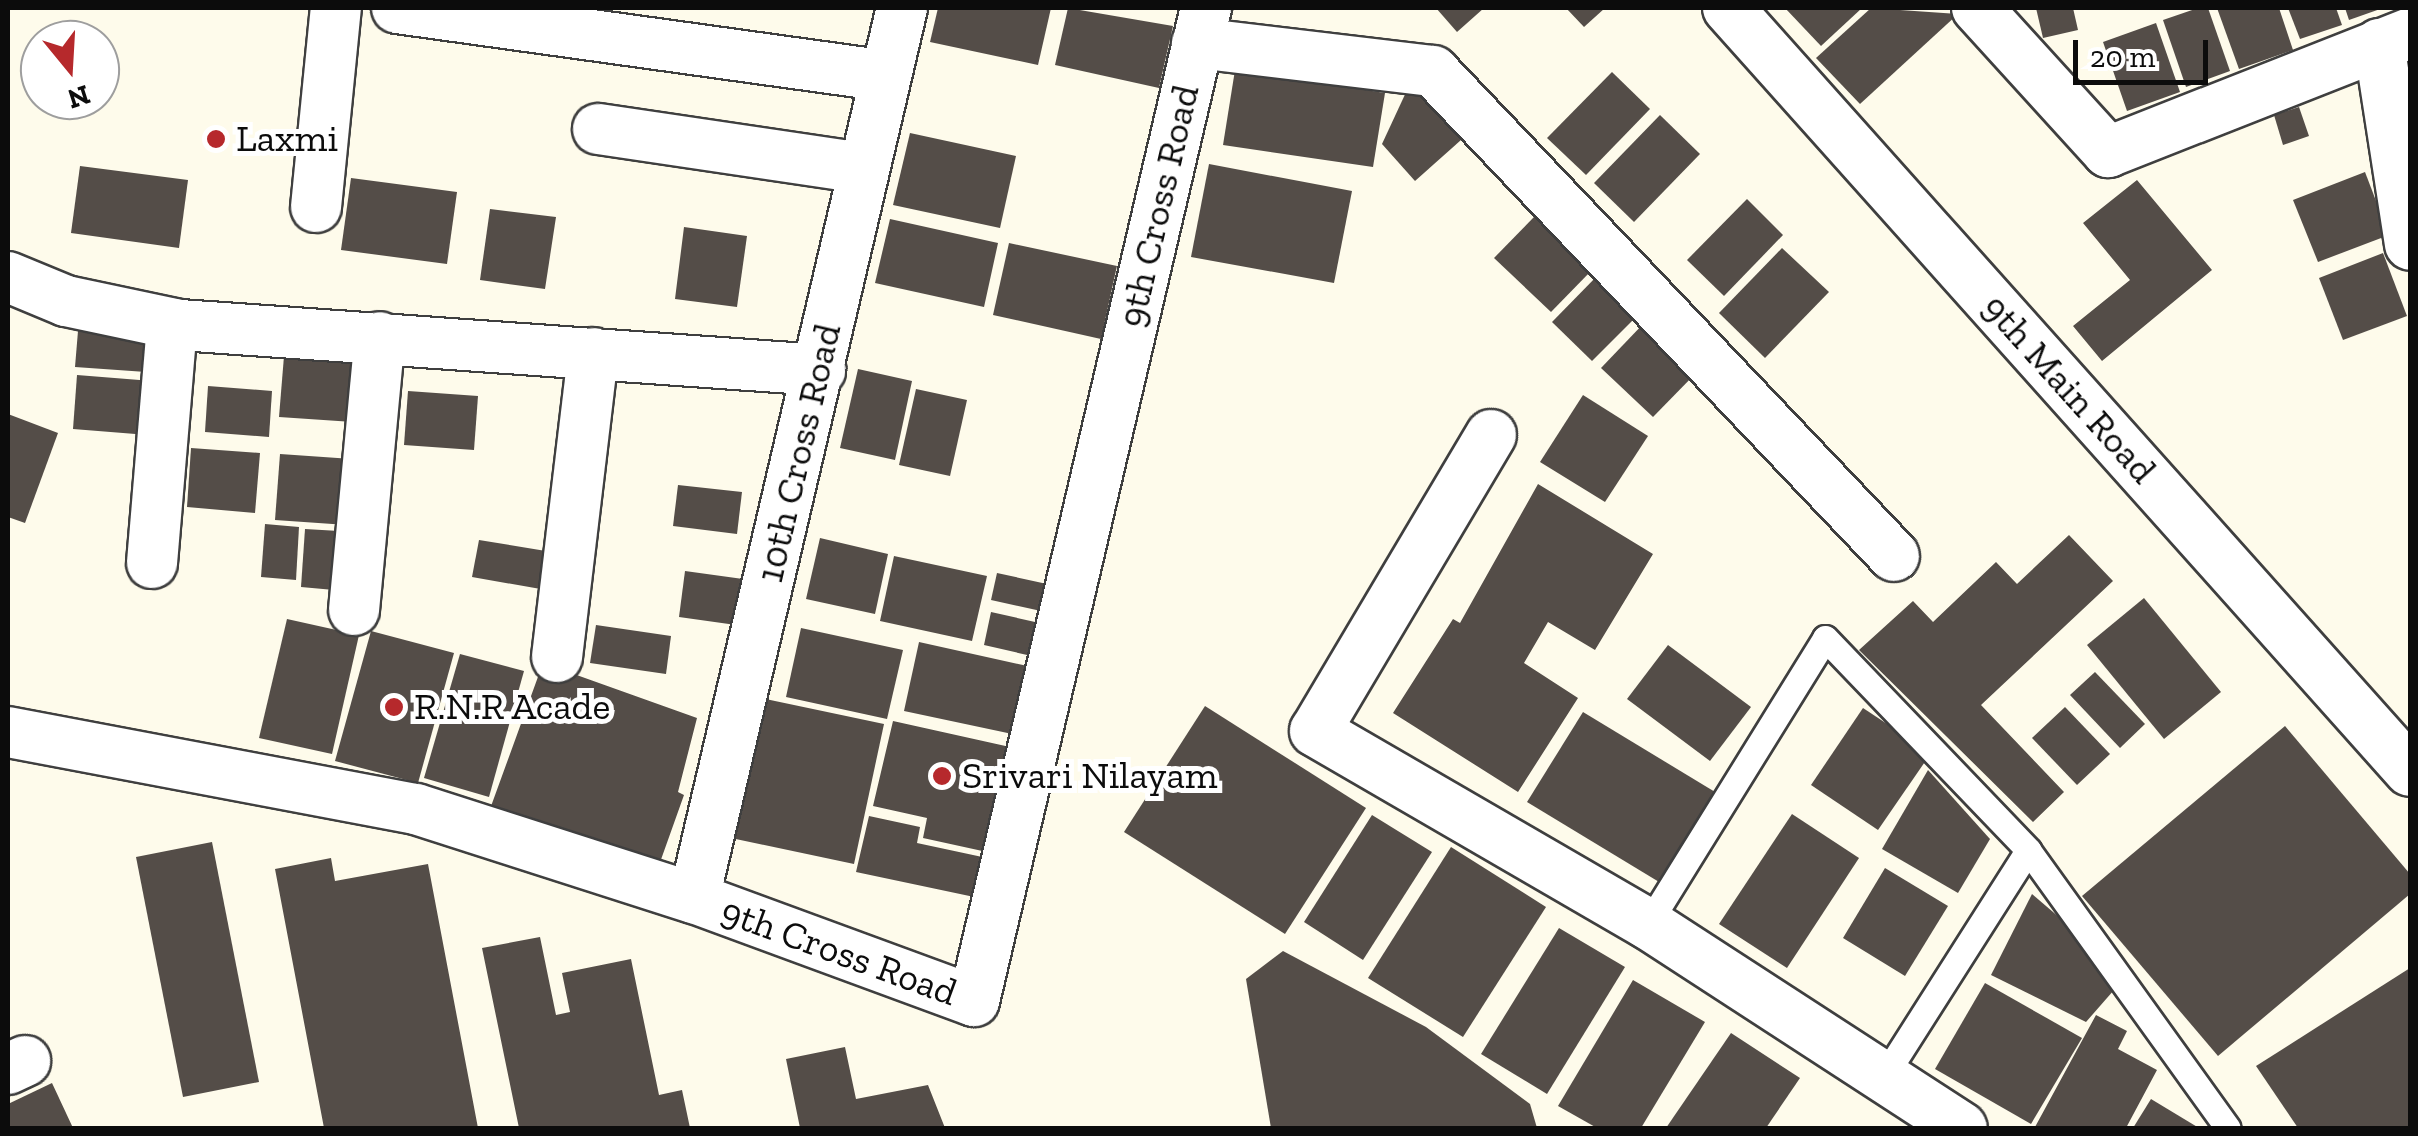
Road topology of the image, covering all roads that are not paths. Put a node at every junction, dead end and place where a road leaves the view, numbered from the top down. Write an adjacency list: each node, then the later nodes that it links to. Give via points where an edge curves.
1 (336, 8): 11 (street)
2 (397, 8): 8 (street)
3 (902, 8): 8 (street, 10th Cross Road)
4 (1728, 8): 24 (street, 9th Main Road)
5 (1977, 8): 7 (street, via 2108,152)
6 (1202, 25): 19 (street, via 1433,71); 26 (street, 9th Cross Road, via 974,1002)
7 (2395, 39): 12 (street)
8 (884, 76): 10 (street, 10th Cross Road)
9 (598, 129): 10 (street)
10 (861, 168): 17 (street, 10th Cross Road)
11 (316, 207)
12 (2410, 245)
13 (8, 277): 14 (street, via 66,300)
14 (172, 324): 15 (street); 20 (street)
15 (380, 337): 16 (street); 21 (street)
16 (593, 353): 17 (street); 22 (street)
17 (820, 370): 26 (street, 10th Cross Road)
18 (1491, 435): 27 (street, via 1314,731)
19 (1894, 556)
20 (152, 563)
21 (354, 610)
22 (557, 656)
23 (10, 727): 26 (street, 9th Cross Road, via 352,792)
24 (2410, 771)
25 (2028, 850): 27 (lane, via 1825,638); 28 (lane); 30 (lane)
26 (694, 898)
27 (1648, 924): 28 (street)
28 (1883, 1078): 29 (street)
29 (1962, 1128)
30 (2228, 1128)

